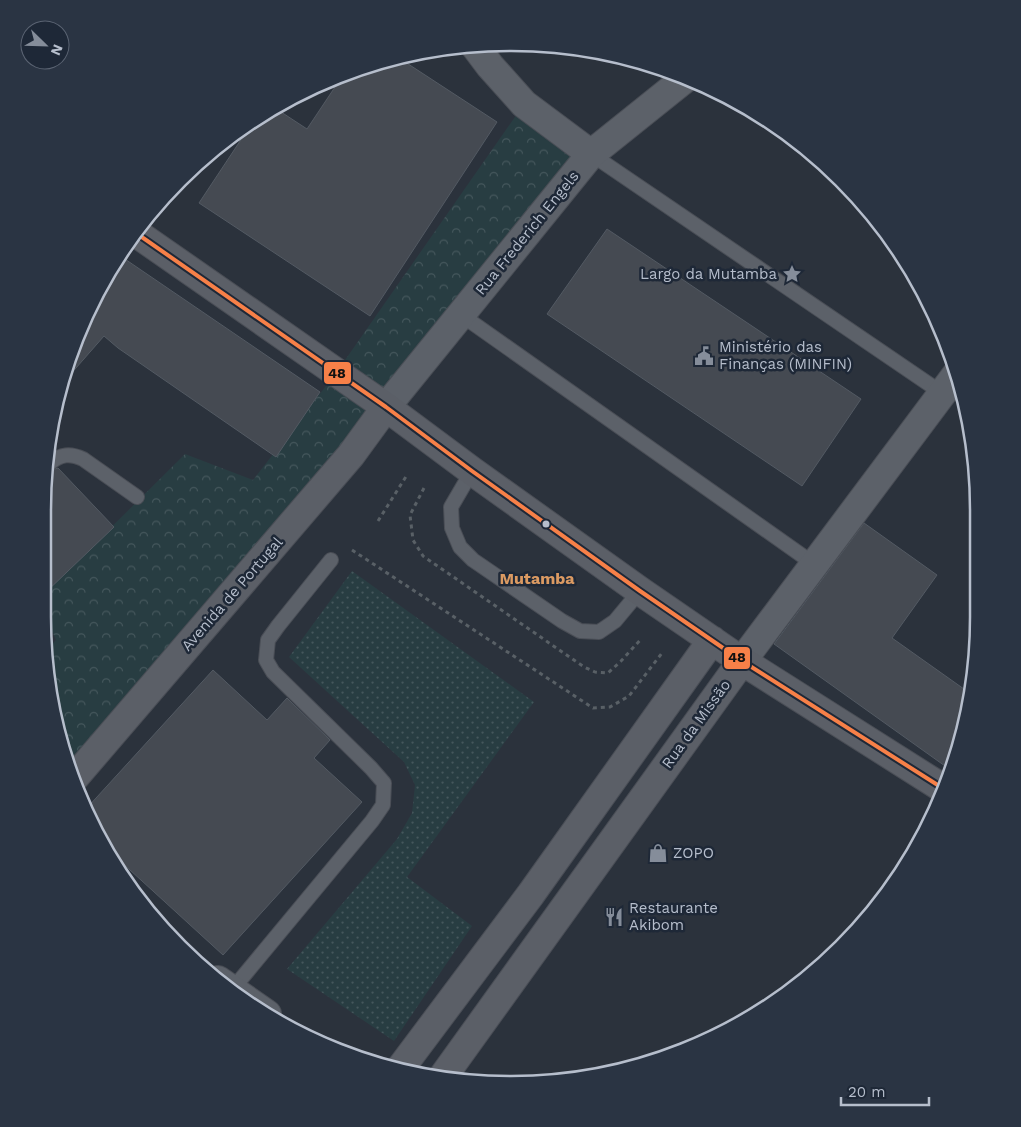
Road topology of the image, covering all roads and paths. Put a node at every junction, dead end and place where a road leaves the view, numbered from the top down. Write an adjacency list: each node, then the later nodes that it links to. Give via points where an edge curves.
1 (480, 52): 3 (street, via 524,104)
2 (679, 83): 3 (street, Rua Frederich Engels)
3 (591, 154): 5 (street, Rua Frederich Engels); 6 (lane)
4 (142, 237): 7 (main road)
5 (460, 314): 7 (street, Rua Frederich Engels); 14 (lane)
6 (949, 384): 14 (street, Rua da Missão)
7 (386, 407): 9 (main road); 19 (main road, Avenida de Portugal, via 351,455)
8 (54, 461): 11 (lane, via 65,455 84,459)
9 (472, 472): 15 (main road); 15 (lane, via 451,507 452,528 460,547 474,560 580,631 599,632 615,622)
10 (407, 475): 12 (path)
11 (137, 496)
12 (378, 521)
13 (331, 560): 17 (path, via 344,546 593,708 610,707 629,696); 21 (lane, via 268,640 266,660 273,672 384,783 382,805 372,821)
14 (814, 564): 18 (street, Rua da Missão)
15 (640, 591): 16 (main road)
16 (712, 640): 18 (main road); 22 (main road, via 531,894)
17 (662, 653)
18 (742, 661): 20 (main road); 23 (main road, Rua da Missão)
19 (79, 772)
20 (938, 785)
21 (232, 982)
22 (404, 1063)
23 (447, 1071)

